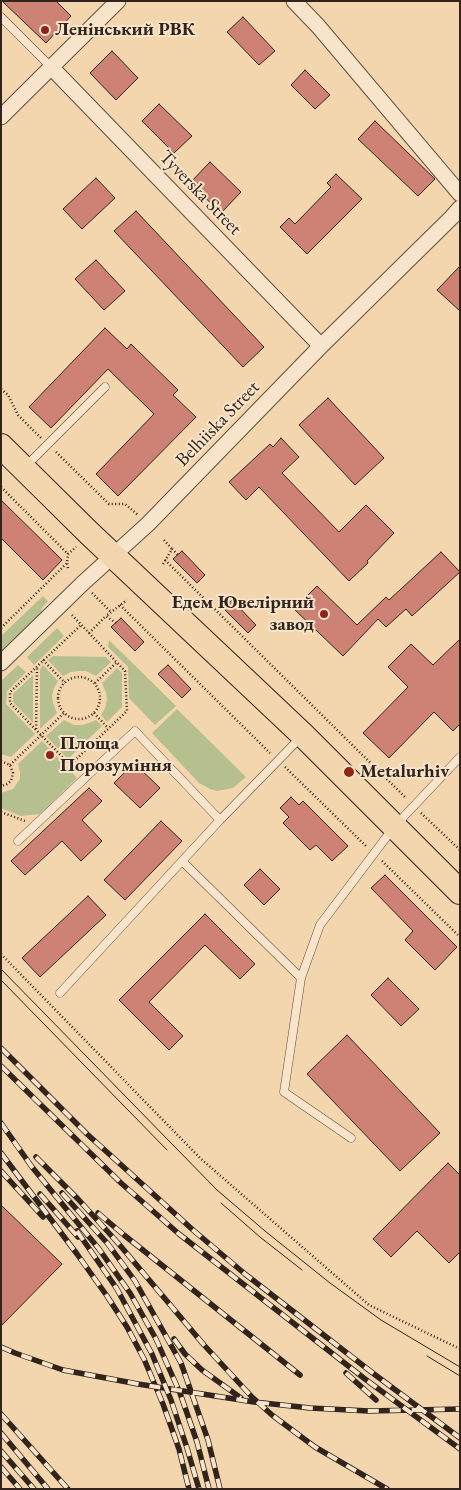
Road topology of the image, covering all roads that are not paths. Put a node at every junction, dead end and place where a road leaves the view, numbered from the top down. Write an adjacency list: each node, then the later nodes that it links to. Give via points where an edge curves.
1 (118, 1): 4 (street)
2 (294, 1): 6 (street)
3 (1, 17): 4 (lane)
4 (50, 67): 5 (street); 8 (street, Tyverska Street)
5 (1, 117)
6 (460, 194)
7 (457, 215): 8 (street, Belhiiska Street)
8 (321, 346): 12 (street, Belhiiska Street)
9 (104, 387): 11 (lane)
10 (1, 446): 11 (highway)
11 (24, 469): 12 (highway)
12 (114, 556): 13 (street, Belhiiska Street); 14 (highway)
13 (1, 663)
14 (303, 735): 16 (lane); 17 (highway)
15 (460, 757): 17 (lane)
16 (220, 820): 18 (lane, via 135,731); 19 (lane)
17 (394, 827): 20 (highway); 21 (lane, via 320,925)
18 (18, 841)
19 (182, 861): 21 (lane); 22 (lane)
20 (460, 892)
21 (301, 978): 23 (lane, via 284,1092)
22 (60, 993)
23 (351, 1138)

